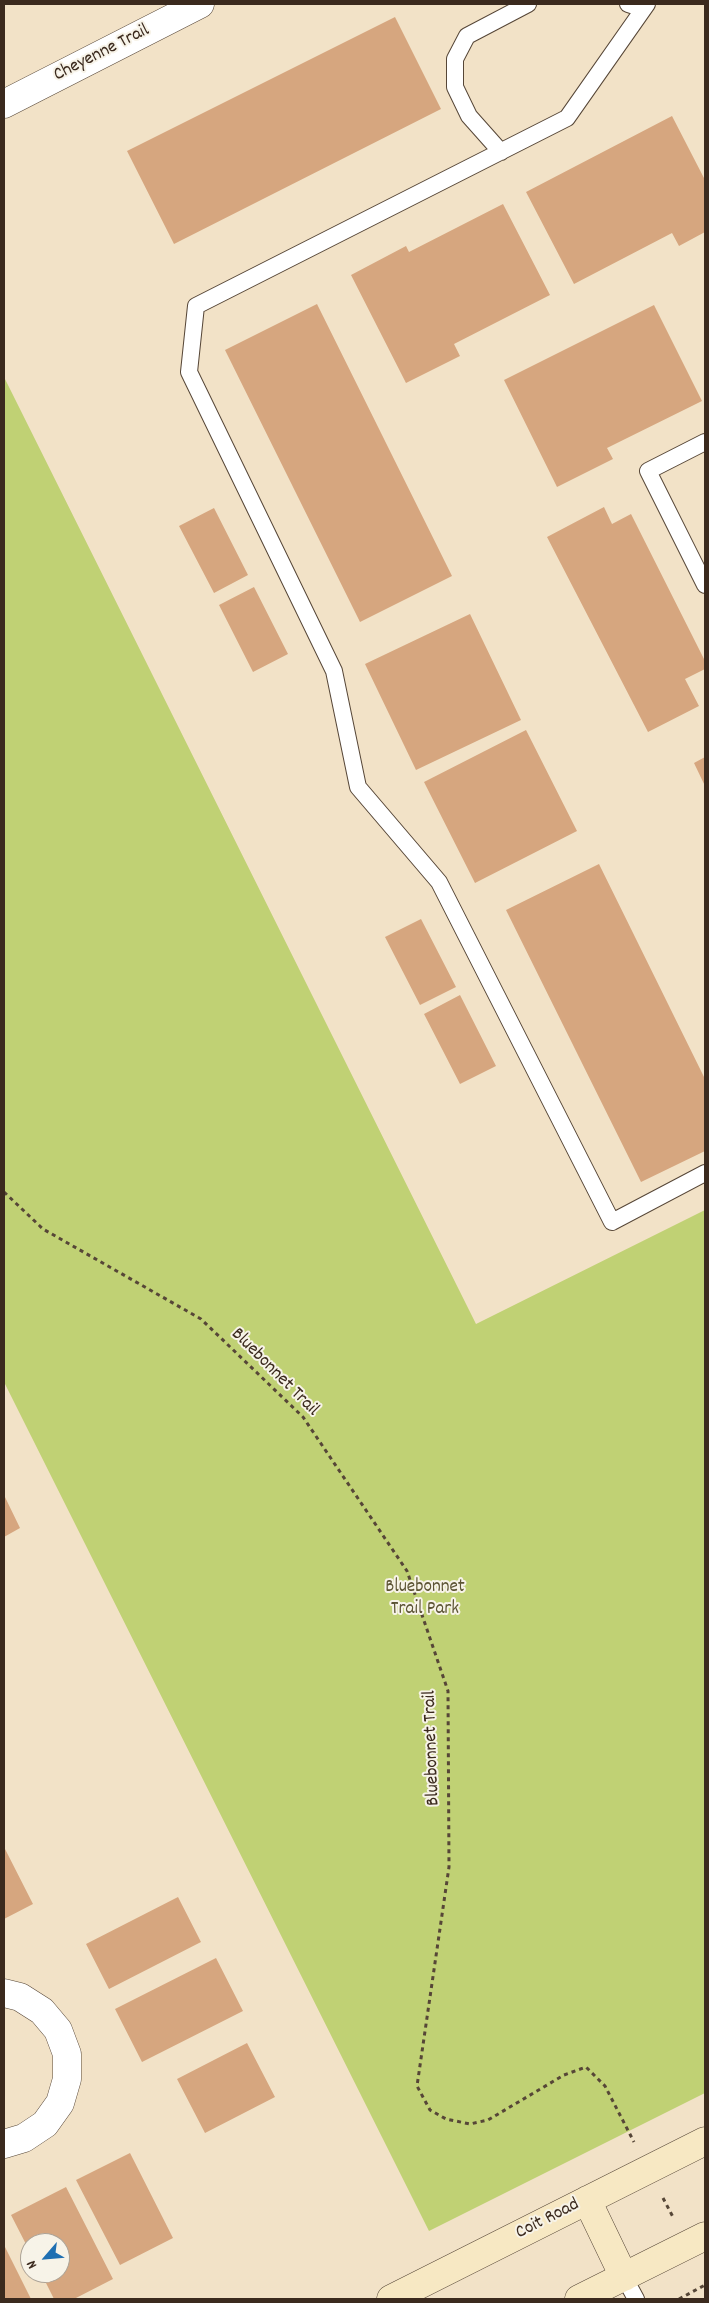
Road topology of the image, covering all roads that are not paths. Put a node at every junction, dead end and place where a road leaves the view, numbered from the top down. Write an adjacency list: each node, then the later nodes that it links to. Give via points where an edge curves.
1 (200, 4): 4 (street, Cheyenne Trail)
2 (528, 4): 5 (lane, via 467,36 455,59 455,87 469,116)
3 (639, 5): 5 (lane, via 567,118)
4 (4, 104)
5 (501, 152): 8 (lane, via 196,306 189,372 334,671 358,787 439,882 612,1222)
6 (705, 442): 7 (lane, via 648,471)
7 (705, 585)
8 (705, 1173)
9 (4, 1994): 11 (street, via 20,1997 42,2011 58,2030 67,2054 67,2079 60,2103 45,2124 24,2138)
10 (705, 2141): 12 (main road, Coit Road)
11 (4, 2144)
12 (587, 2200): 14 (main road); 15 (main road, Coit Road)
13 (705, 2236): 14 (main road)
14 (630, 2288): 16 (main road)
15 (391, 2299)
16 (579, 2299)

